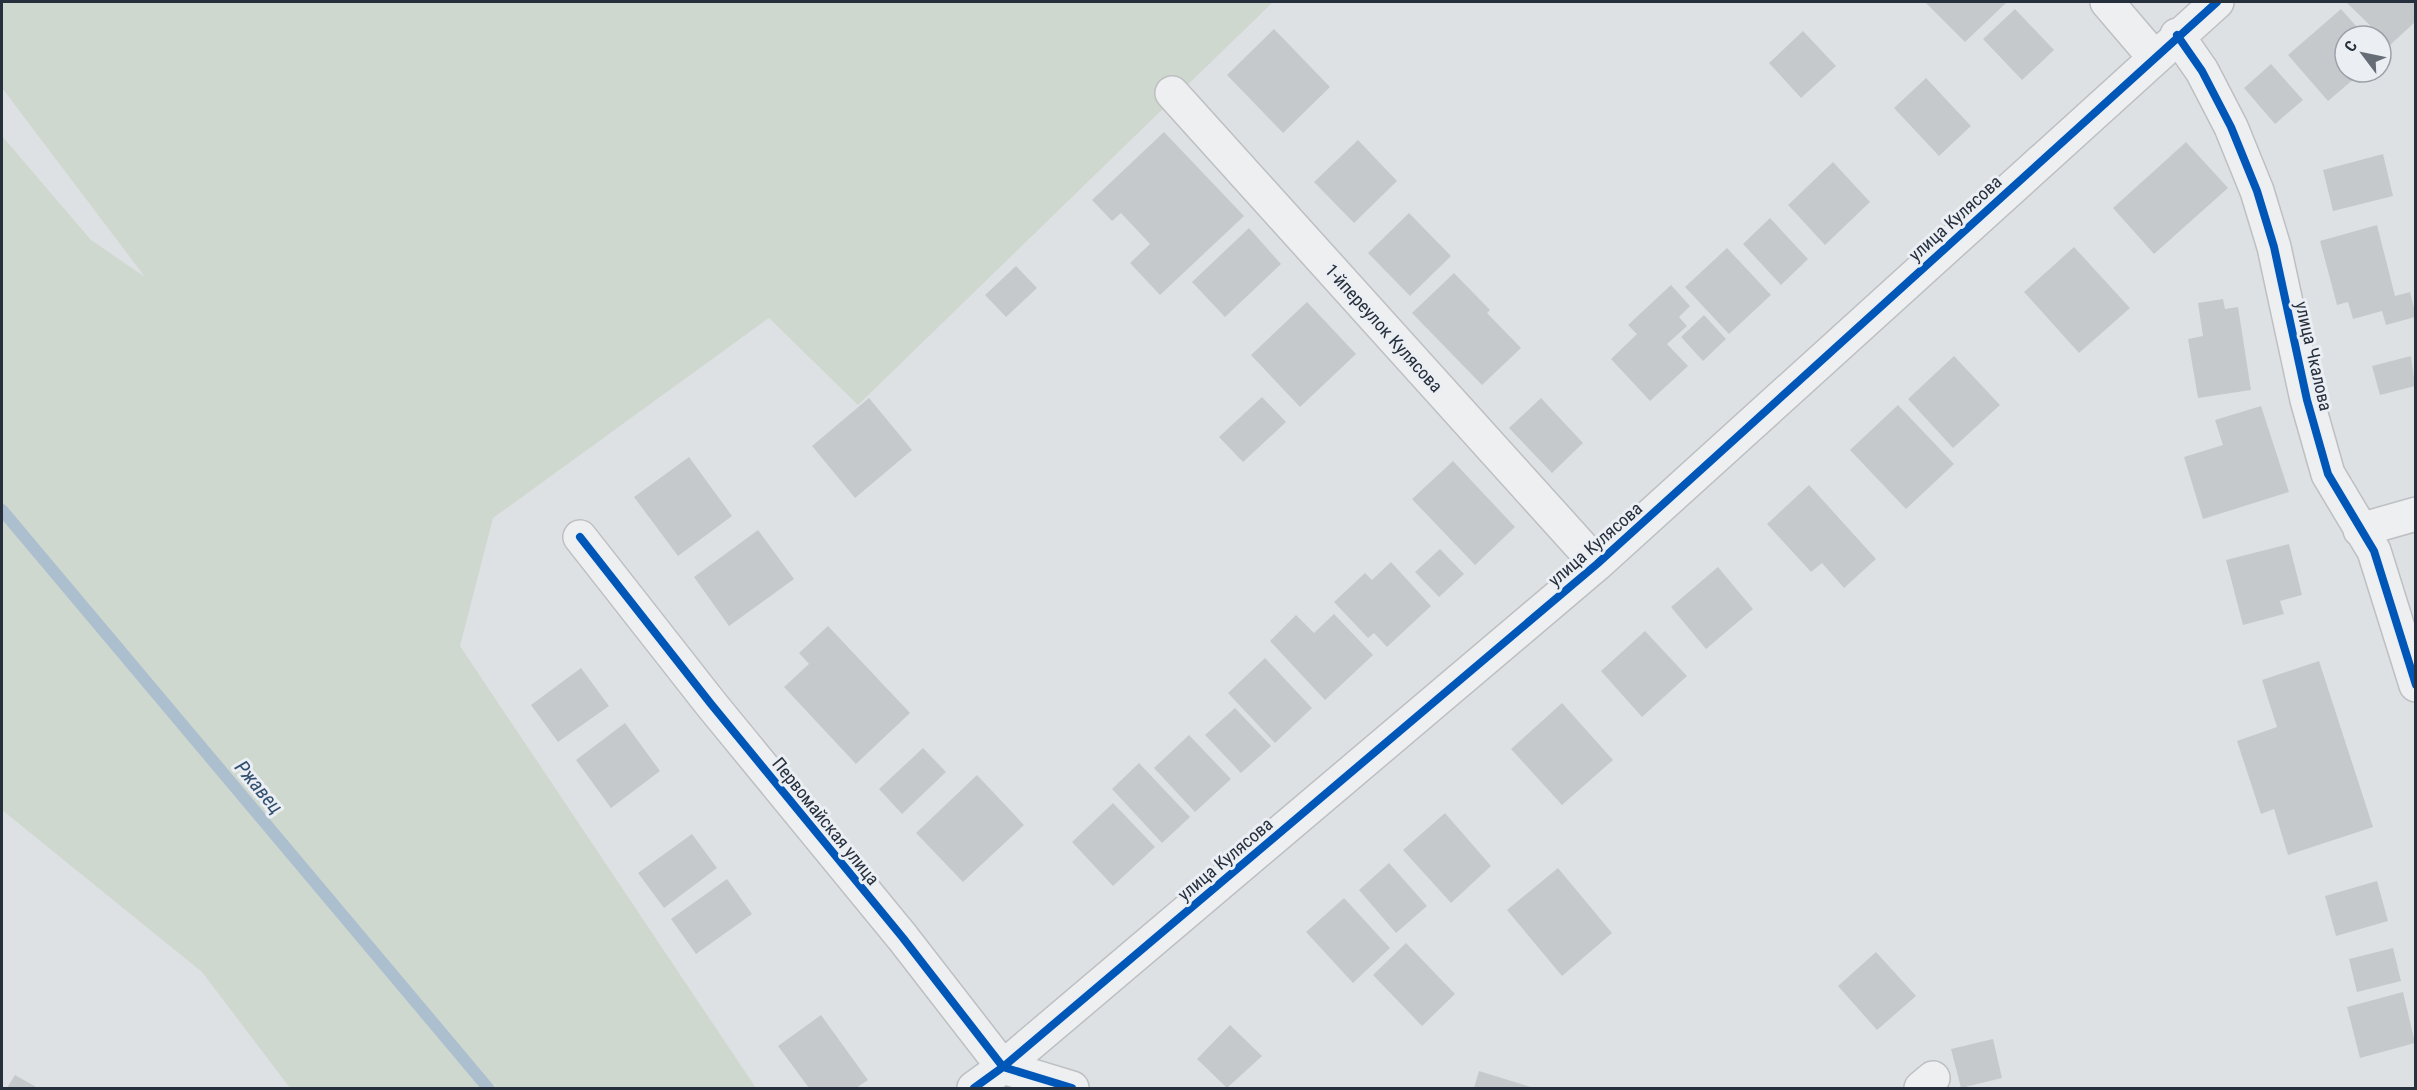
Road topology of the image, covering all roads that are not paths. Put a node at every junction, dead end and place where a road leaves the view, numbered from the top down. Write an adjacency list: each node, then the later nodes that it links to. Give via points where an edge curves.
1 (2107, 2): 4 (street)
2 (2217, 2): 3 (street, улица Кулясова)
3 (2178, 35): 4 (street, улица Кулясова); 7 (street, улица Чкалова, via 2202,70 2231,127 2257,191 2328,474)
4 (2154, 57): 9 (street, улица Кулясова)
5 (1172, 93): 9 (street, 1-йпереулок Кулясова)
6 (2415, 514): 7 (street)
7 (2360, 530): 10 (street, улица Чкалова, via 2374,550)
8 (580, 537): 11 (street, Первомайская улица)
9 (1597, 564): 11 (street, улица Кулясова)
10 (2415, 685)
11 (1003, 1067): 12 (street, улица Кулясова); 13 (street)
12 (974, 1089)
13 (1072, 1089)

